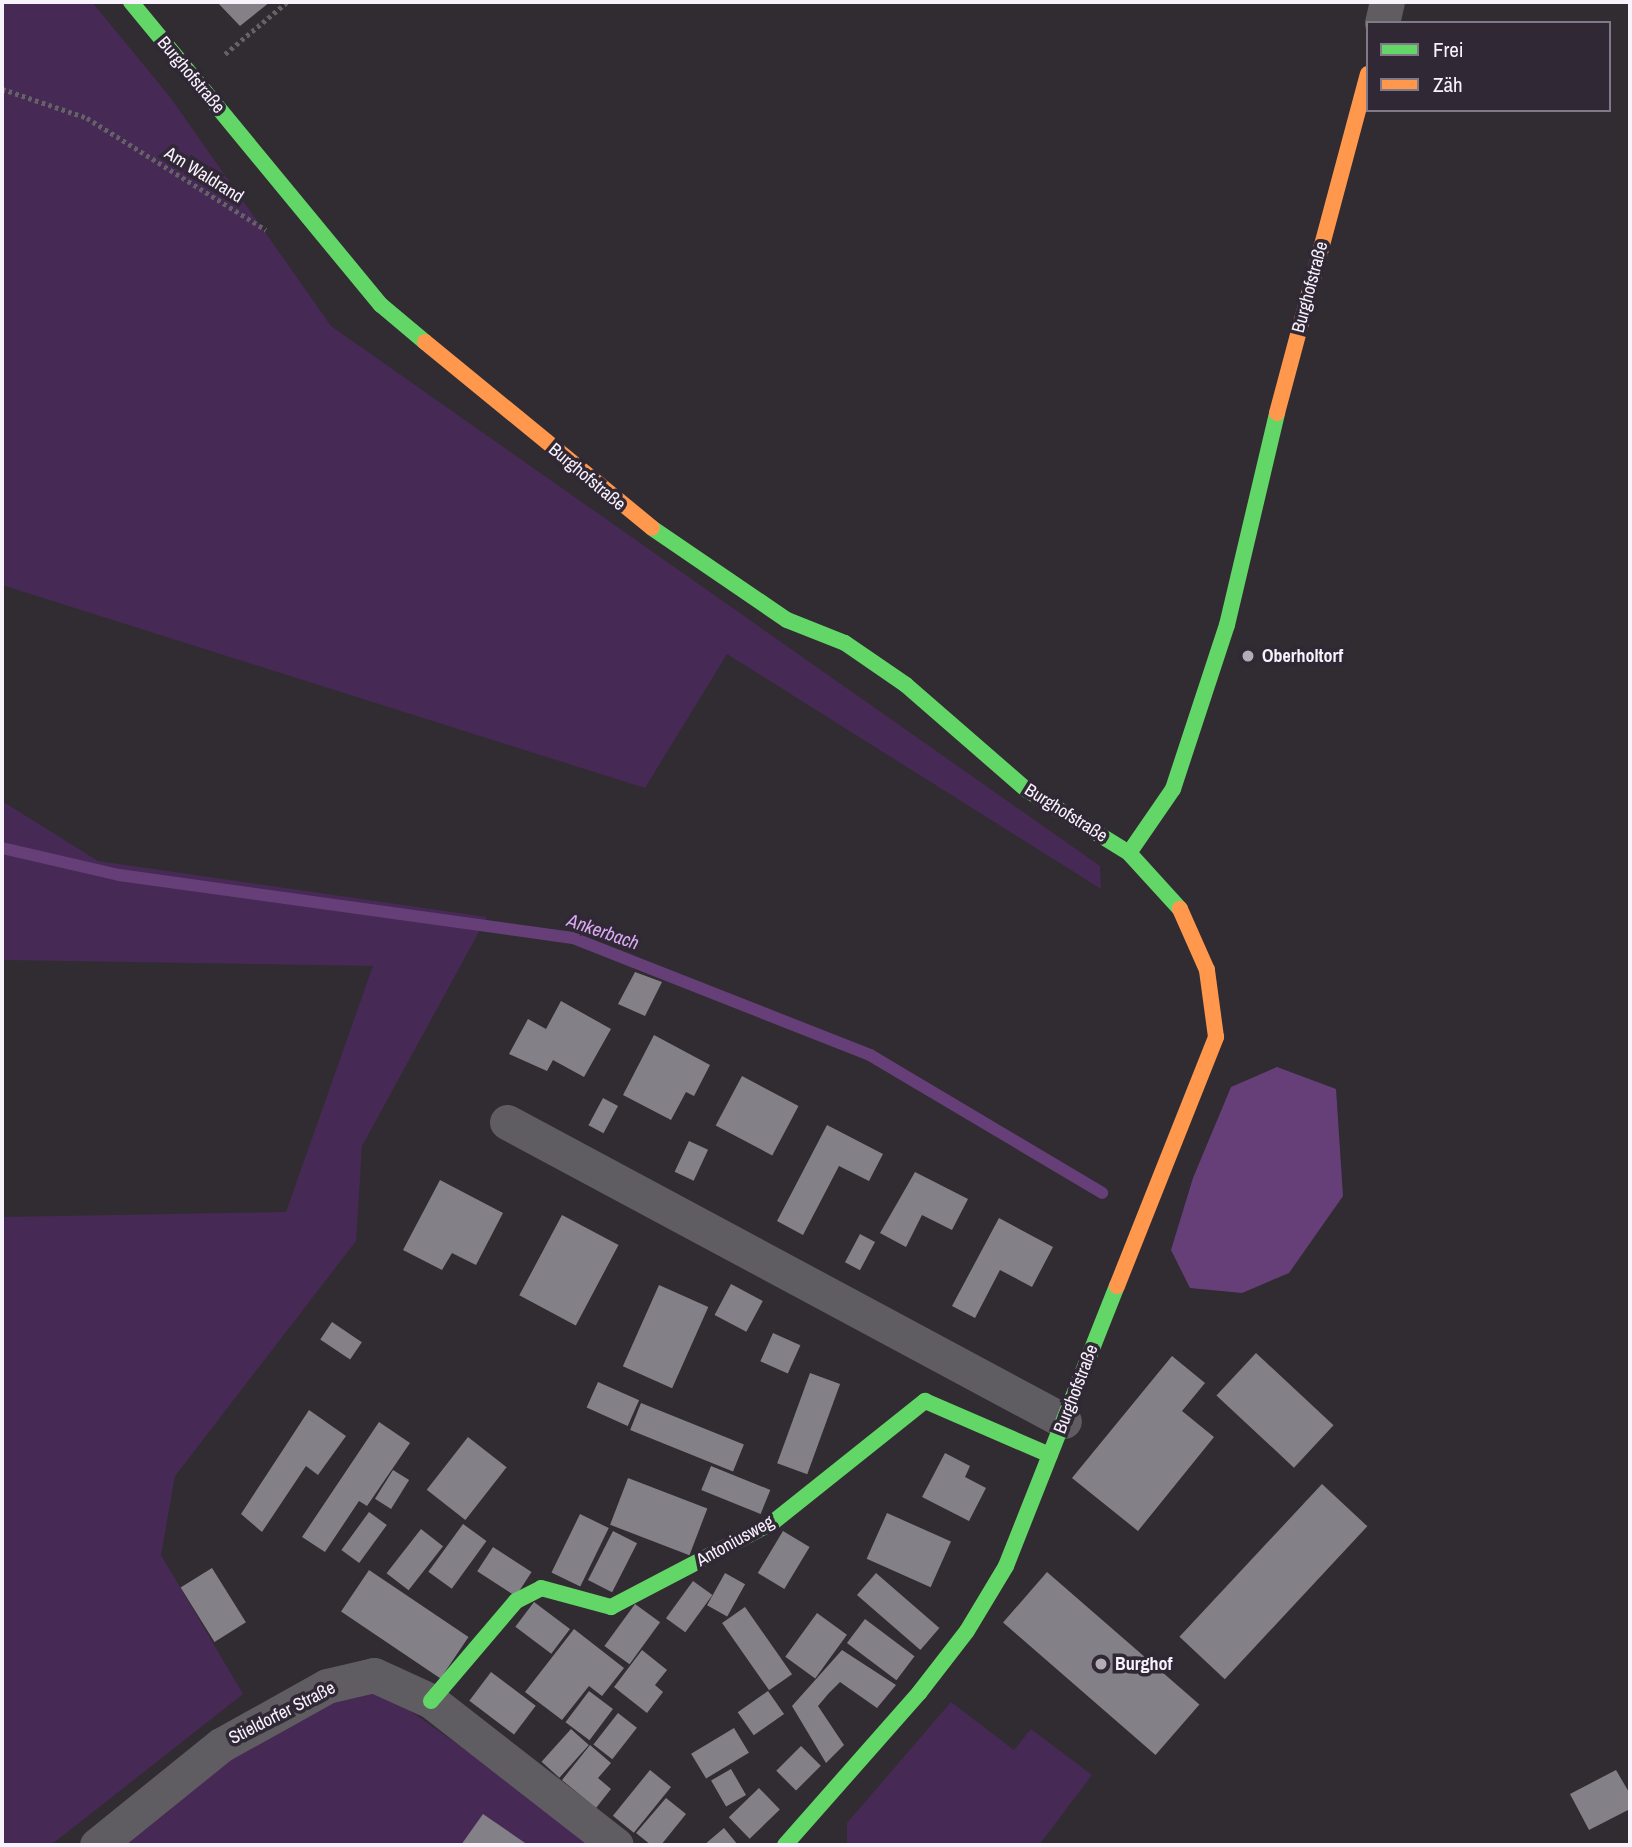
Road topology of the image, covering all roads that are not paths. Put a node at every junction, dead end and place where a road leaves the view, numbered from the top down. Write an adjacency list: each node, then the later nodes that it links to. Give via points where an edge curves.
1 (131, 2): 5 (street, Burghofstraße, via 381,305 624,508 787,620 845,643 896,678 1027,790)
2 (1387, 2): 3 (street)
3 (1382, 21)
4 (1366, 81): 5 (street, Burghofstraße, via 1291,355 1227,625 1172,789)
5 (1129, 853): 7 (street, Burghofstraße, via 1178,905 1207,970 1216,1037)
6 (507, 1122): 7 (street)
7 (1063, 1421): 8 (street, Burghofstraße)
8 (1050, 1455): 9 (street, Antoniusweg, via 925,1401 772,1523 611,1607 541,1588 516,1601); 12 (street, Burghofstraße, via 1006,1566 967,1631 919,1693)
9 (431, 1701): 10 (street, Stieldorfer Straße, via 374,1675 327,1686 221,1745); 11 (street, Stieldorfer Straße)
10 (97, 1845)
11 (616, 1845)
12 (785, 1845)

